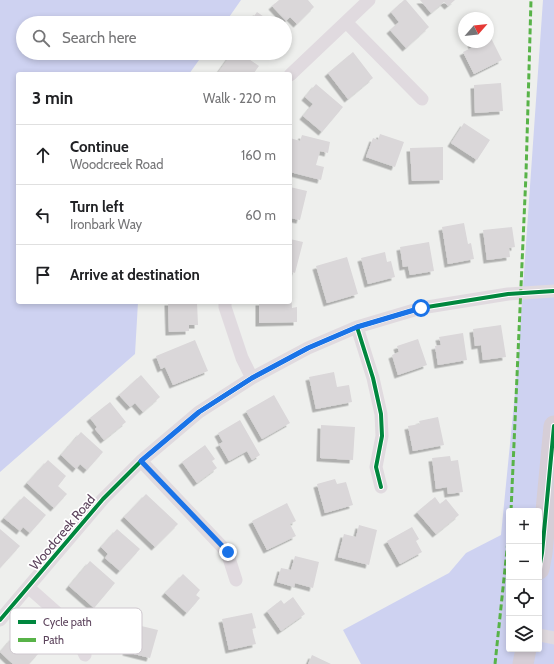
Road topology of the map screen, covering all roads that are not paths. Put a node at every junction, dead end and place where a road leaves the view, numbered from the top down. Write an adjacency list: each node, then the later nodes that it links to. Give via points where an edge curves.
1 (369, 0): 2 (street)
2 (346, 22): 3 (street); 4 (street)
3 (292, 73)
4 (422, 99)
5 (554, 291): 7 (street, Woodcreek Road, via 508,294 421,308)
6 (225, 304): 8 (street, via 242,358)
7 (357, 327): 8 (street, Woodcreek Road, via 308,348); 11 (street, via 381,414 382,436 376,467)
8 (252, 378): 10 (street, Woodcreek Road, via 199,412)
9 (554, 426): 12 (main road)
10 (141, 461): 13 (street, via 228,552); 14 (street, Woodcreek Road, via 103,499)
11 (381, 487)
12 (542, 553)
13 (236, 580)
14 (28, 587): 16 (street, Woodcreek Road); 17 (street)
15 (10, 608): 18 (street, Woodcreek Road)
16 (10, 608)
17 (52, 608)
18 (0, 620)
19 (542, 636): 20 (street)
20 (554, 638)
21 (525, 652): 22 (main road)
22 (523, 664)

